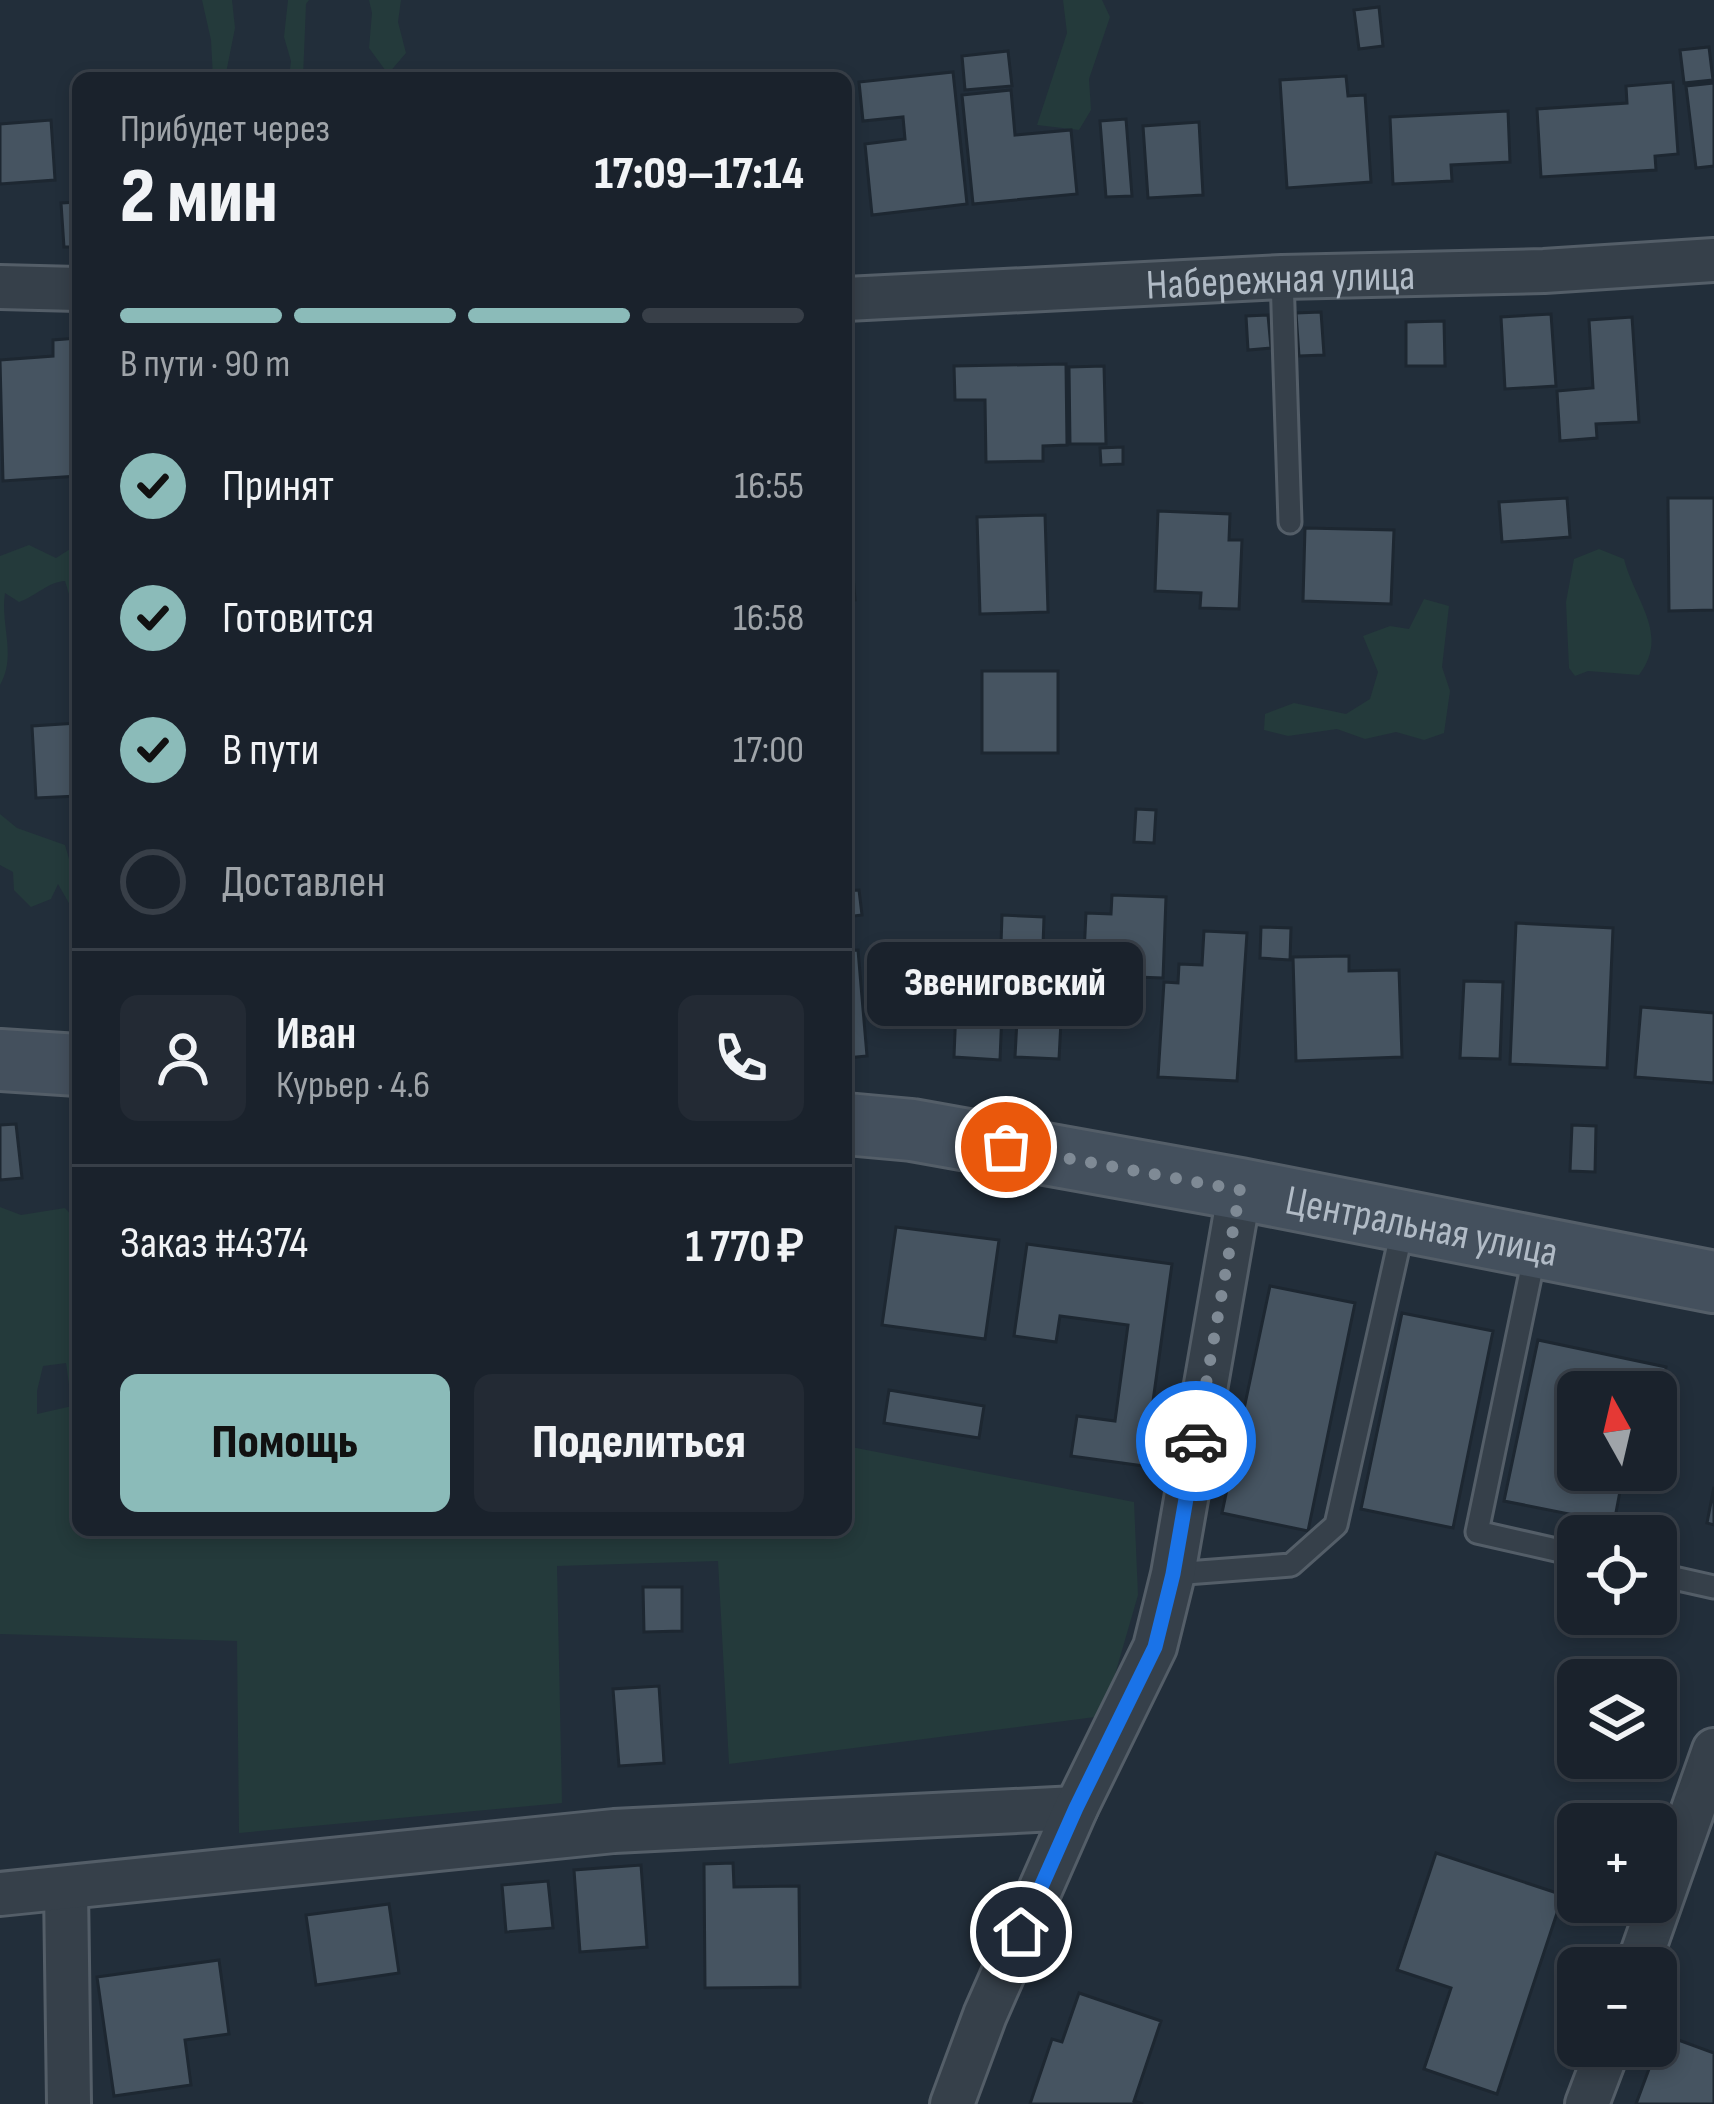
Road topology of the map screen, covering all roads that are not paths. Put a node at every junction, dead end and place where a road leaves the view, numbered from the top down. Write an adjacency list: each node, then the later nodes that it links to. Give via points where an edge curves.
1 (1714, 260): 2 (street, Набережная улица)
2 (1282, 278): 5 (street, Набережная улица); 6 (lane)
3 (0, 287): 4 (street)
4 (72, 289)
5 (852, 299)
6 (1290, 522)
7 (0, 1060): 8 (street)
8 (72, 1065)
9 (852, 1125): 10 (street, Центральная улица)
10 (1240, 1190): 11 (street, Центральная улица); 15 (street)
11 (1404, 1222): 12 (street, Центральная улица); 15 (lane, via 1336,1525 1291,1565)
12 (1537, 1247): 13 (street, Центральная улица); 14 (lane, via 1478,1532)
13 (1714, 1282)
14 (1557, 1551)
15 (1173, 1574): 19 (street, via 1155,1647)
16 (1677, 1579): 17 (lane)
17 (1714, 1587)
18 (1714, 1750): 22 (street)
19 (1076, 1808): 20 (street, via 614,1831); 25 (street)
20 (66, 1889): 21 (street); 24 (street)
21 (0, 1894)
22 (1644, 1947)
23 (1601, 2067): 26 (street)
24 (69, 2104)
25 (952, 2104)
26 (1587, 2104)

